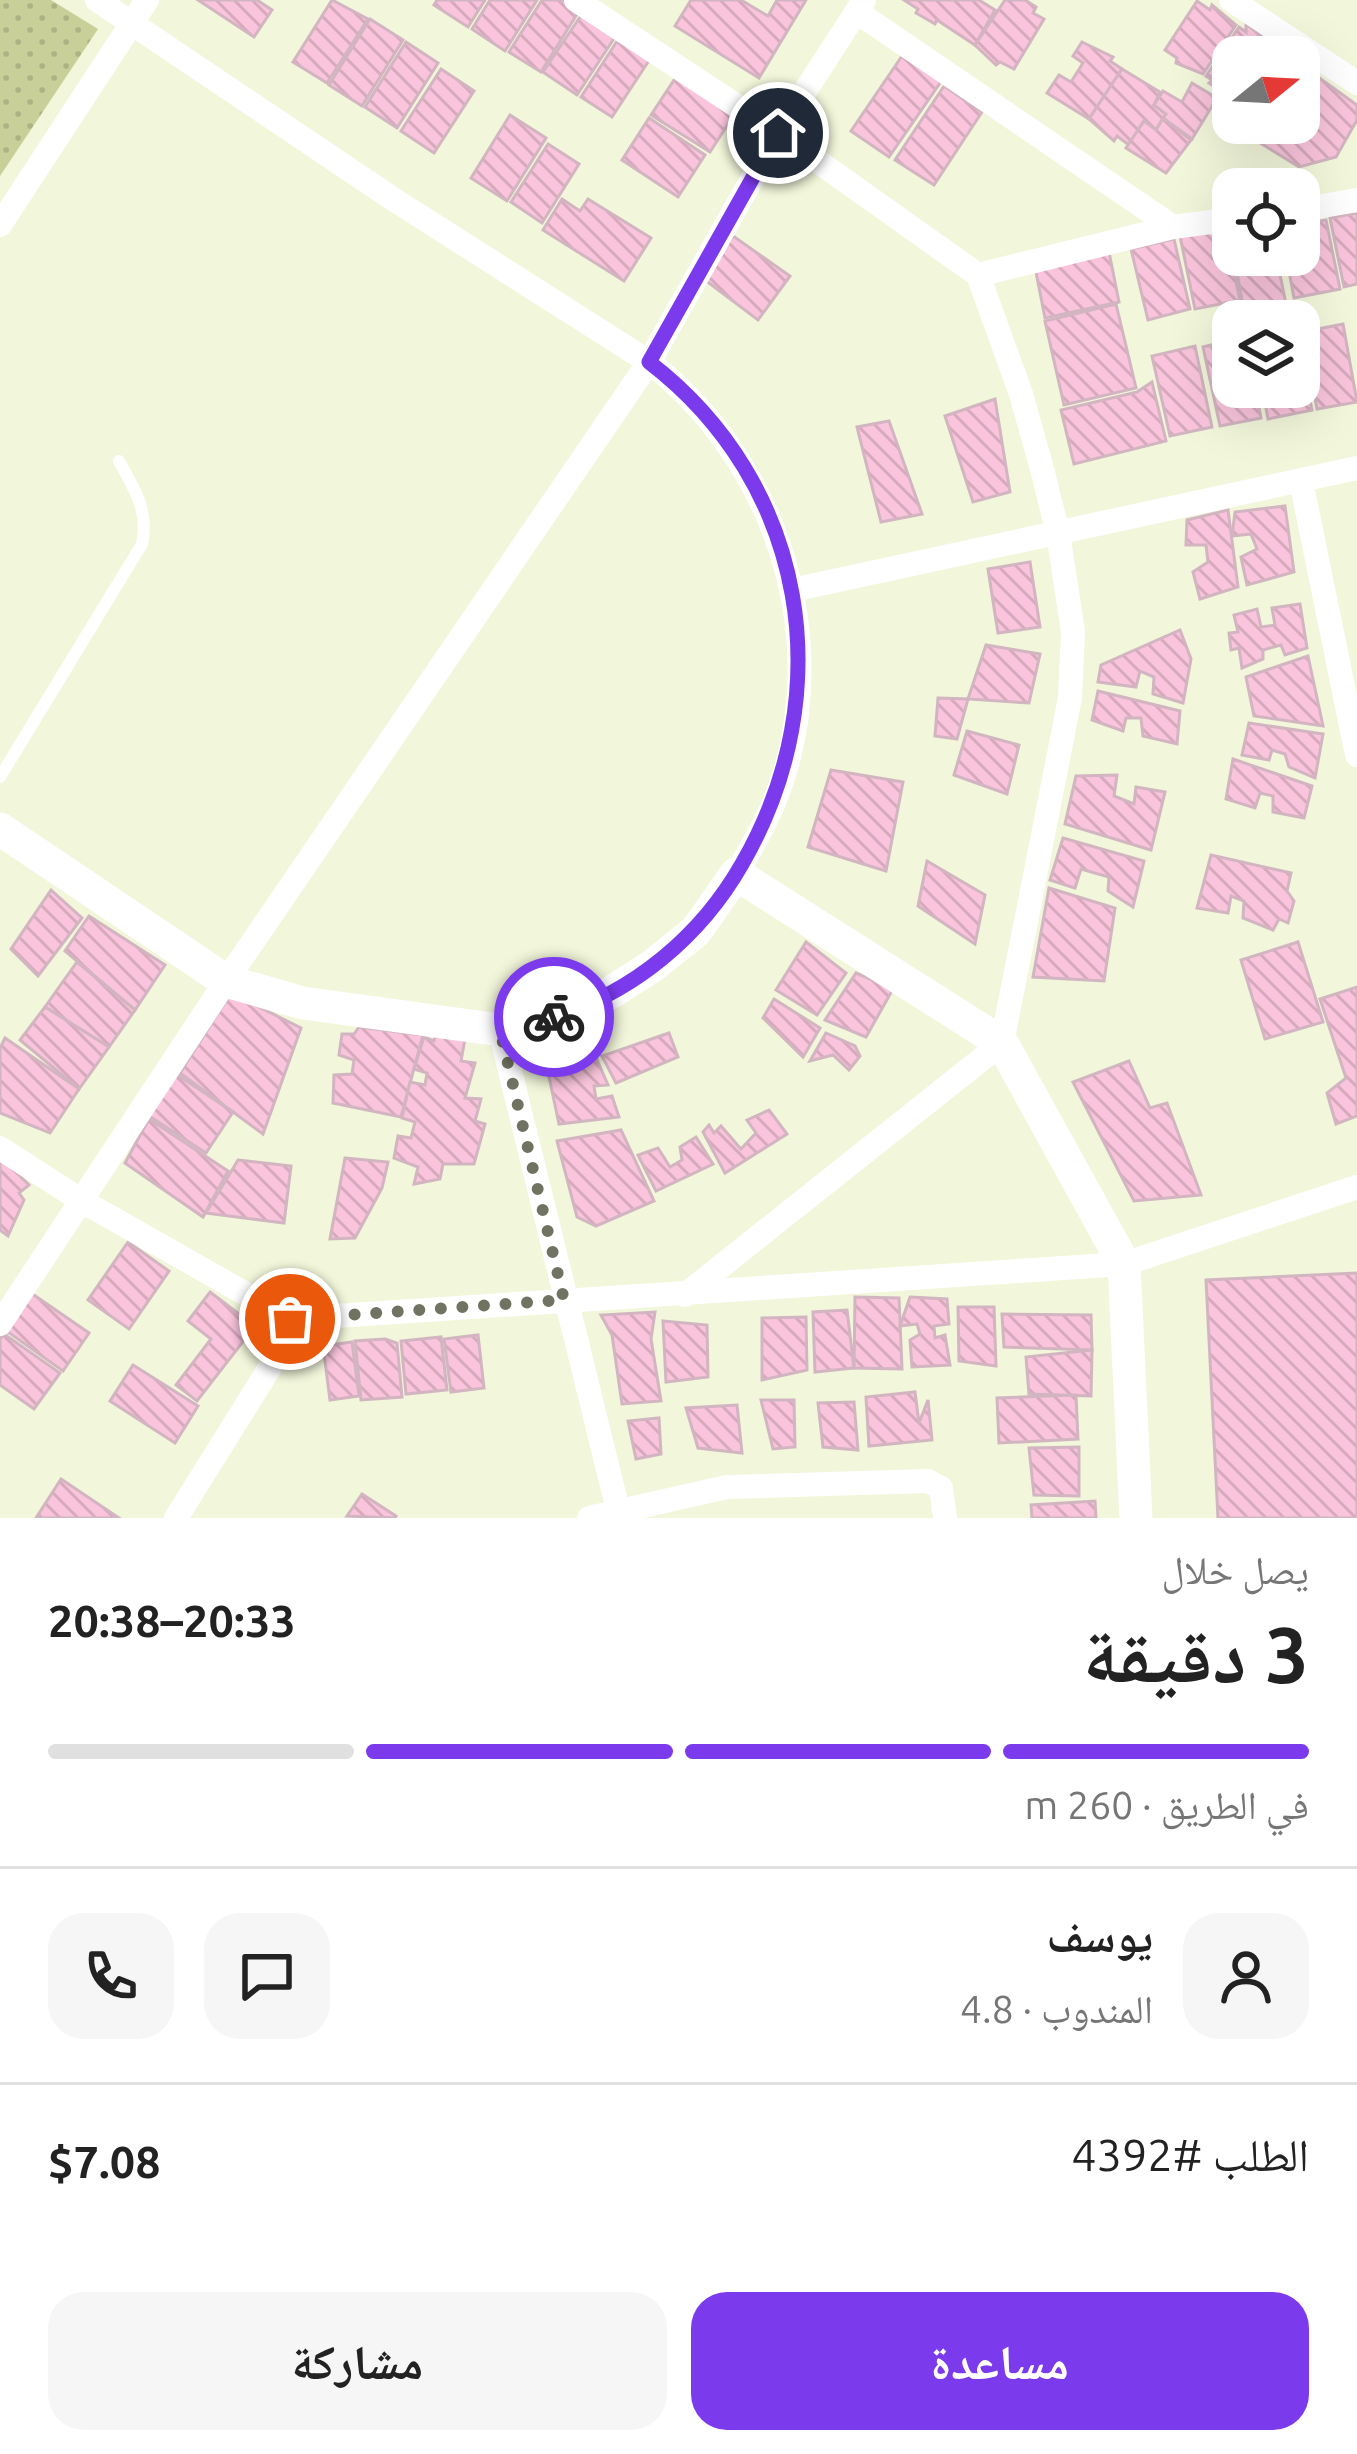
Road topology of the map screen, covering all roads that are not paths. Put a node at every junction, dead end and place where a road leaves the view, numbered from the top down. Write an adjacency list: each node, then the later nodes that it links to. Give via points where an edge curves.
1 (97, 0): 6 (street)
2 (147, 0): 6 (street)
3 (576, 0): 8 (street)
4 (1231, 0): 7 (street)
5 (861, 6): 8 (street); 14 (street)
6 (132, 23): 13 (street); 16 (street)
7 (1357, 82)
8 (778, 133): 15 (street); 16 (street)
9 (1357, 176): 10 (street)
10 (1351, 202): 11 (street)
11 (1320, 207)
12 (1212, 222): 14 (street)
13 (0, 225)
14 (1173, 227): 15 (street)
15 (978, 275): 20 (street)
16 (649, 362): 21 (street, via 713,422 748,473); 26 (street)
17 (119, 461): 23 (lane, via 141,500 142,544)
18 (1357, 468): 19 (street)
19 (1301, 481): 20 (street); 22 (street)
20 (1058, 533): 21 (street); 28 (street, via 1073,632 1070,698)
21 (792, 590): 25 (street, via 797,711 785,772)
22 (1357, 755)
23 (0, 776)
24 (0, 829): 26 (street)
25 (736, 874): 27 (street, via 696,931 651,967 564,1014); 28 (street)
26 (226, 981): 27 (street, via 303,1004); 31 (street)
27 (500, 1030): 34 (street)
28 (1001, 1043): 32 (street); 33 (street)
29 (0, 1148): 31 (street)
30 (1357, 1187): 32 (street)
31 (82, 1201): 35 (street); 36 (street)
32 (1124, 1264): 33 (street); 41 (street)
33 (685, 1295): 34 (street)
34 (564, 1300): 35 (street); 37 (street)
35 (290, 1319): 38 (street, via 269,1369)
36 (0, 1324)
37 (620, 1514): 39 (street); 40 (street, via 727,1487 928,1481 941,1488)
38 (176, 1518)
39 (589, 1518)
40 (945, 1518)
41 (1136, 1518)

